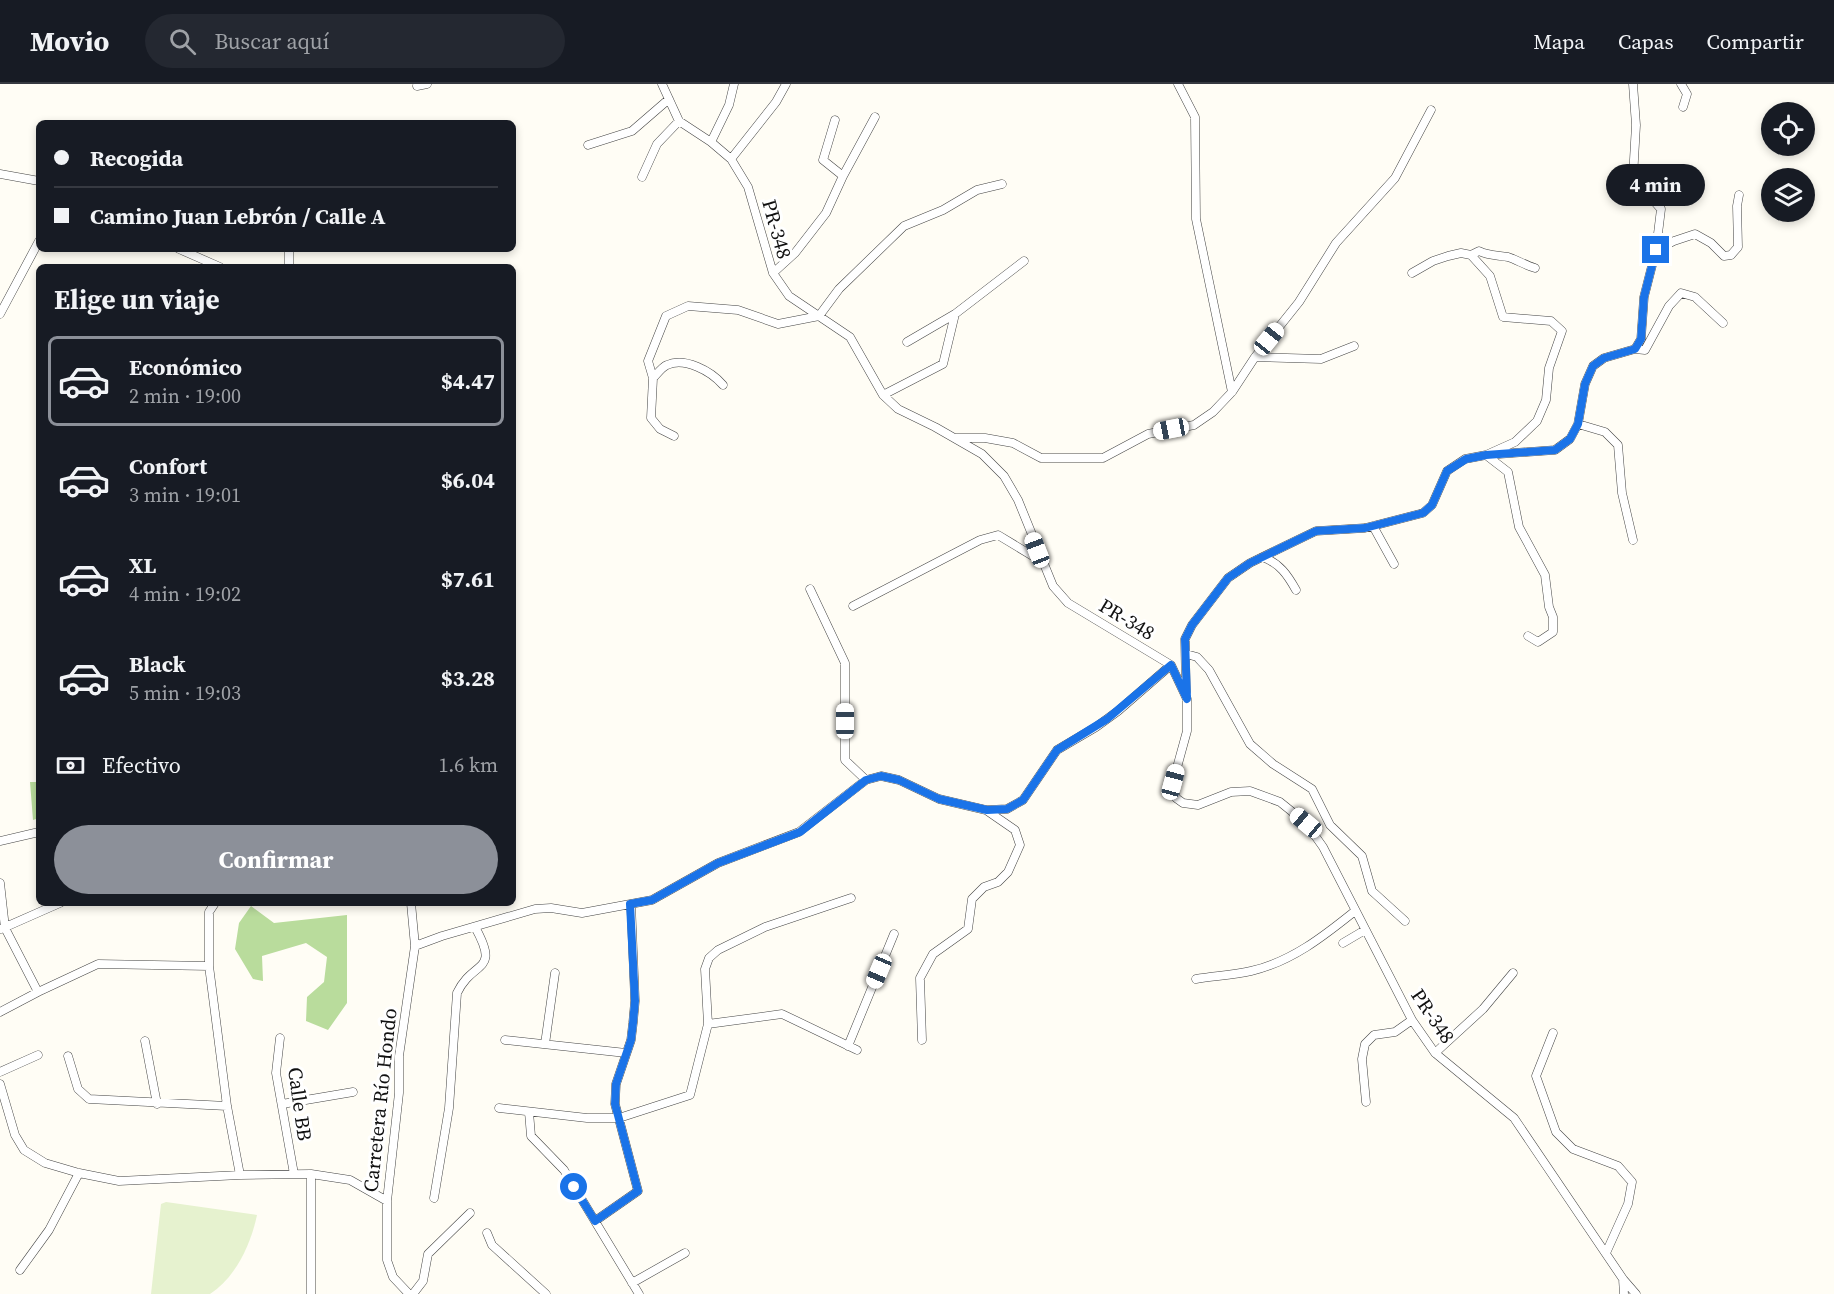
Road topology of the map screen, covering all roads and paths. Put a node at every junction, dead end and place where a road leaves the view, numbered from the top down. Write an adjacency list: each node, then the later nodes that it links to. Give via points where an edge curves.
1 (427, 84): 8 (street)
2 (662, 84): 9 (street)
3 (734, 84): 15 (street, via 729,105)
4 (786, 84): 17 (street)
5 (1178, 84): 44 (street, via 1195,117 1196,219)
6 (1635, 84): 25 (street, via 1633,177 1661,209)
7 (1681, 84): 10 (street, via 1687,94)
8 (417, 86)
9 (669, 99): 14 (street); 16 (street, via 632,131)
10 (1683, 107)
11 (1431, 110): 41 (street, via 1395,178 1336,243 1299,302)
12 (876, 117): 19 (street)
13 (835, 120): 19 (street, via 823,160)
14 (679, 121): 15 (street, PR-348 / PR-348); 20 (street, via 657,144)
15 (711, 142): 17 (street, PR-348 / PR-348)
16 (588, 145)
17 (731, 159): 31 (street, PR-348 / PR-348, via 748,187)
18 (0, 174): 21 (street)
19 (843, 176): 31 (street, via 826,213 795,253)
20 (642, 177)
21 (36, 180)
22 (1002, 184): 36 (street, via 977,190 944,210 904,226 839,289)
23 (1739, 195): 25 (street, via 1738,247 1731,255 1724,256 1695,234)
24 (36, 246): 33 (street)
25 (1656, 250): 40 (street, via 1644,297 1641,339)
26 (186, 252): 29 (street)
27 (1471, 255): 30 (street, via 1479,251); 32 (street, via 1448,256); 49 (street, via 1490,276 1503,317 1551,321 1562,331 1549,368 1546,400 1537,421 1515,442)
28 (1024, 261): 35 (street)
29 (213, 264)
30 (1535, 268)
31 (773, 273): 36 (street, PR-348 / PR-348, via 789,296)
32 (1412, 273)
33 (4, 298): 34 (street)
34 (0, 314)
35 (954, 314): 38 (street); 45 (street, via 943,364)
36 (819, 316): 42 (street, via 778,324 738,310 688,306 666,316 648,361); 45 (street, PR-348 / PR-348, via 850,337)
37 (1723, 323): 40 (street, via 1695,297 1681,293 1669,306 1645,350)
38 (907, 342)
39 (1349, 346): 41 (street, via 1321,359)
40 (1635, 349): 46 (street, via 1604,358 1593,366 1585,384)
41 (1255, 357): 44 (street)
42 (653, 378): 43 (street, via 666,365 683,362 709,373); 47 (street, via 651,418 660,429)
43 (723, 385)
44 (1232, 392): 48 (street, via 1214,412 1194,425 1148,434 1103,458 1041,458 1013,443)
45 (883, 395): 48 (street, PR-348 / PR-348, via 898,409)
46 (1578, 424): 49 (street, via 1570,439 1555,450); 51 (street, via 1605,432 1618,446 1622,493)
47 (674, 436)
48 (954, 438): 53 (street, PR-348 / PR-348, via 982,454 1004,476 1018,500)
49 (1486, 455): 50 (street, via 1466,459 1447,471 1432,505 1423,513); 58 (street, via 1508,472 1519,527 1545,575 1552,632 1538,642)
50 (1373, 526): 52 (street, via 1316,531); 54 (street)
51 (1633, 540)
52 (1263, 557): 56 (street, via 1286,572); 59 (street, via 1228,578 1192,625 1185,639)
53 (1041, 561): 57 (street, via 999,535 980,540); 60 (street, PR-348 / PR-348, via 1053,586 1068,603)
54 (1394, 564)
55 (810, 589): 62 (street, via 846,663 845,760)
56 (1296, 590)
57 (853, 606)
58 (1528, 636)
59 (1186, 654): 61 (street); 73 (street, via 1197,657 1209,670 1250,744 1312,789 1330,825 1362,856 1372,891)
60 (1171, 665): 61 (street, PR-348 / PR-348); 63 (street, via 1118,711 1057,750 1023,800 1007,809)
61 (1187, 699): 72 (street, PR-348 / PR-348, via 1186,731 1173,782 1176,798 1198,805 1231,792 1250,791 1280,802 1306,823 1323,847)
62 (866, 780): 63 (street, via 881,776 899,780 939,799); 68 (street, via 800,832 718,863 652,900)
63 (987, 810): 91 (street, via 1015,830 1020,845 1008,872 972,899 968,929 933,954 920,978)
64 (36, 833): 65 (street)
65 (0, 841)
66 (0, 883): 75 (street)
67 (852, 898): 87 (street, via 765,927 718,950 705,969)
68 (630, 904): 74 (street, via 582,913 536,909); 96 (street, via 635,1001)
69 (53, 906): 75 (street)
70 (213, 906): 80 (street)
71 (411, 906): 79 (street, Carretera Río Hondo)
72 (1355, 911): 76 (street, PR-348 / PR-348); 83 (street, via 1318,940 1272,965)
73 (1405, 921)
74 (475, 927): 79 (street); 114 (street, via 487,957 463,980 458,993 449,1108)
75 (2, 929): 84 (street)
76 (1365, 930): 78 (street); 86 (street, PR-348 / PR-348)
77 (894, 934): 94 (street)
78 (1343, 943)
79 (415, 946): 115 (street, Carretera Río Hondo, via 399,1056 399,1093)
80 (209, 966): 84 (street, via 98,964); 106 (street)
81 (555, 973): 93 (street)
82 (1513, 973): 97 (street, via 1483,1009)
83 (1196, 979)
84 (38, 992): 85 (street)
85 (0, 1012)
86 (1412, 1020): 97 (street, PR-348 / PR-348); 103 (street, via 1395,1032 1374,1035 1365,1044 1362,1059)
87 (708, 1024): 94 (street, via 782,1014); 109 (street, via 690,1095)
88 (1552, 1033): 120 (street, via 1536,1076 1556,1132 1573,1149 1618,1166 1632,1182 1628,1204)
89 (280, 1038): 105 (street, Calle BB, via 276,1073)
90 (505, 1040): 93 (street)
91 (922, 1040)
92 (145, 1041): 104 (street)
93 (545, 1044): 96 (street)
94 (848, 1046): 95 (street)
95 (857, 1050)
96 (626, 1053): 109 (street, via 616,1084)
97 (1435, 1053): 120 (street, PR-348 / PR-348, via 1514,1118)
98 (39, 1055): 100 (street)
99 (68, 1056): 104 (street, via 78,1089 89,1099)
100 (0, 1072)
101 (0, 1084): 110 (street, via 15,1135 24,1150 45,1163)
102 (353, 1092): 105 (street)
103 (1366, 1102)
104 (158, 1104): 106 (street)
105 (282, 1104): 111 (street, Calle BB)
106 (227, 1106): 113 (street)
107 (499, 1108): 108 (street)
108 (529, 1112): 109 (street); 117 (street, via 531,1136 564,1170)
109 (618, 1118): 117 (street, via 638,1191)
110 (79, 1173): 113 (street, via 119,1181); 121 (street, via 49,1230)
111 (294, 1174): 112 (street); 113 (street)
112 (311, 1174): 115 (street, via 350,1180); 124 (street)
113 (240, 1175)
114 (434, 1198)
115 (387, 1201): 125 (street, Carretera Río Hondo, via 387,1260 393,1277)
116 (470, 1213): 126 (street, via 428,1254 423,1281)
117 (595, 1221): 123 (street)
118 (487, 1233): 127 (street, via 492,1245)
119 (685, 1253): 123 (street)
120 (1606, 1253): 122 (street, PR-348 / PR-348)
121 (20, 1270)
122 (1623, 1279): 129 (street); 130 (street, PR-348 / PR-348)
123 (632, 1283): 128 (street)
124 (311, 1294)
125 (409, 1294)
126 (413, 1294)
127 (546, 1294)
128 (639, 1294)
129 (1624, 1294)
130 (1636, 1294)

